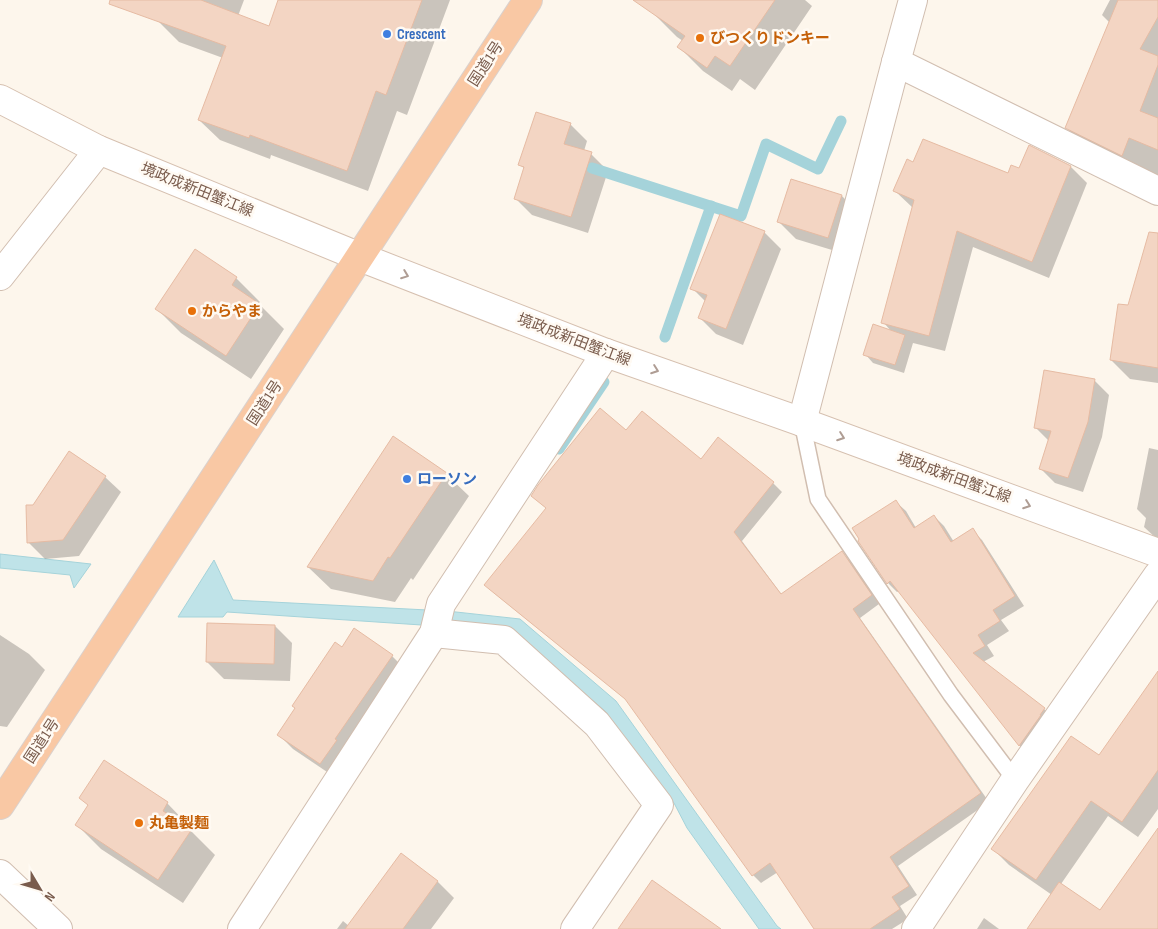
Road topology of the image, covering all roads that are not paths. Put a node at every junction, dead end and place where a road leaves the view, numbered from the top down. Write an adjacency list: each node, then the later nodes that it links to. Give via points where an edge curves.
1 (528, 0): 7 (highway, 国道1号)
2 (914, 0): 3 (street)
3 (896, 62): 6 (street); 10 (street)
4 (0, 100): 5 (street, 境政成新田蟹江線)
5 (99, 150): 7 (street, 境政成新田蟹江線); 8 (street)
6 (1158, 191)
7 (360, 257): 9 (street, 境政成新田蟹江線, one-way to 9); 15 (highway, 国道1号)
8 (0, 276)
9 (606, 353): 10 (street, 境政成新田蟹江線, one-way to 10); 13 (street, via 441,604)
10 (802, 422): 11 (street, 境政成新田蟹江線, one-way to 11); 14 (lane, via 818,499 951,695)
11 (1158, 553)
12 (1158, 575): 14 (street)
13 (434, 633): 18 (street); 19 (street, via 504,640 597,724 659,805)
14 (1015, 780): 20 (street)
15 (0, 805)
16 (0, 874): 17 (street)
17 (58, 929)
18 (242, 929)
19 (575, 929)
20 (916, 929)

